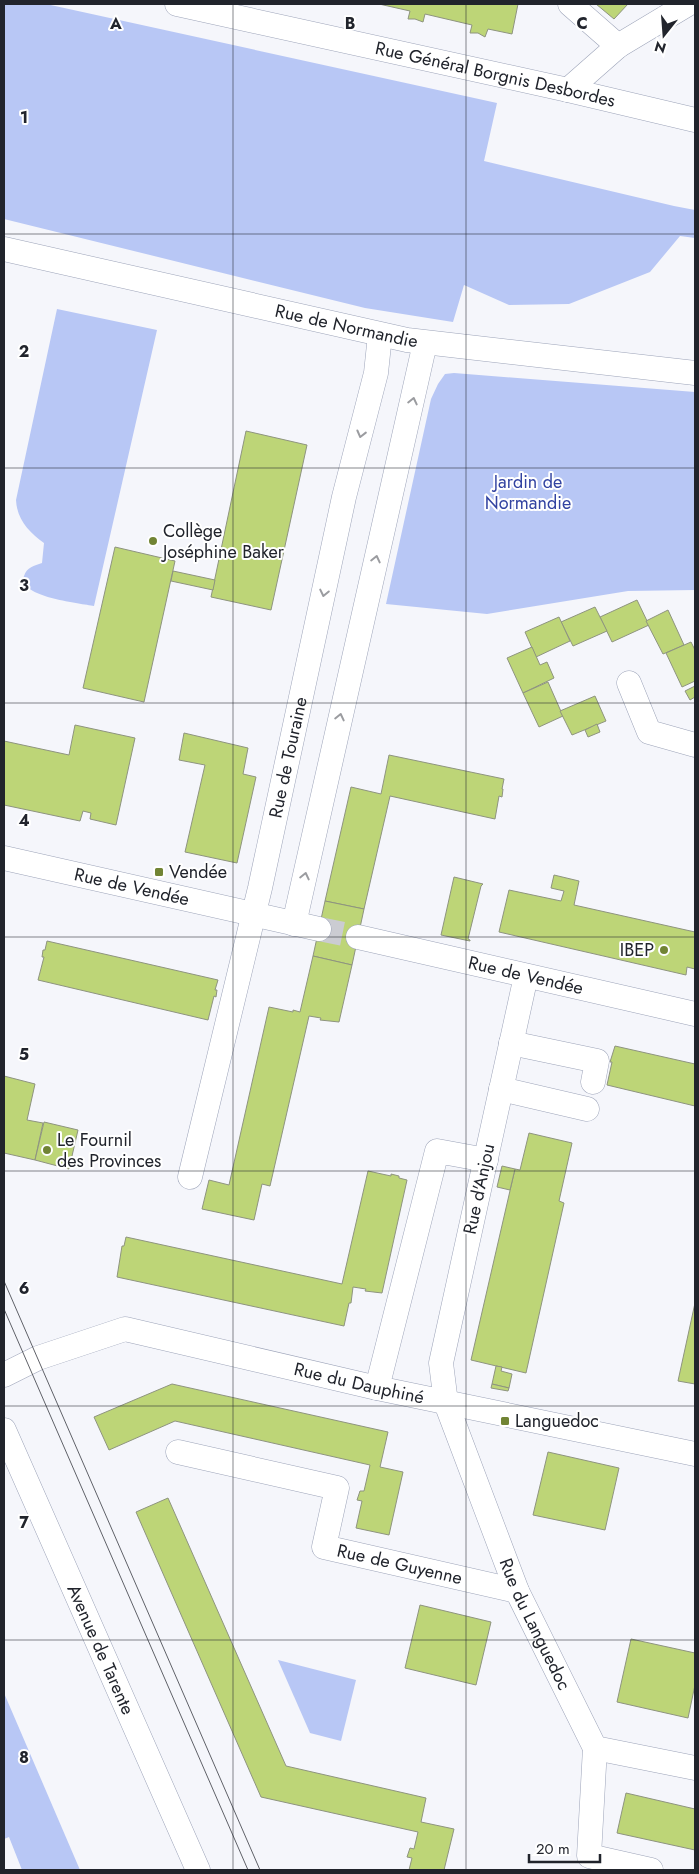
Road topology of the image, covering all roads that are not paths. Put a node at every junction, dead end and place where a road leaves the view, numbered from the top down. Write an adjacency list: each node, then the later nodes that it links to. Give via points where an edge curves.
1 (177, 4): 5 (street, Rue Général Borgnis Desbordes)
2 (570, 4): 4 (street)
3 (688, 4): 4 (street)
4 (618, 46): 5 (street)
5 (568, 90): 6 (street, Rue Général Borgnis Desbordes)
6 (695, 120)
7 (4, 249): 8 (street, Rue de Normandie)
8 (380, 335): 9 (street, Rue de Normandie); 14 (street, Rue de Touraine, one-way to 14, via 376,373 344,497)
9 (426, 343): 10 (street, Rue de Normandie); 15 (street, one-way to 9)
10 (695, 373)
11 (629, 683): 12 (street, via 649,732)
12 (695, 745)
13 (4, 858): 14 (street, Rue de Vendée)
14 (254, 914): 15 (street, Rue de Vendée); 25 (street, Rue de Touraine)
15 (294, 924): 16 (street, Rue de Vendée)
16 (319, 929)
17 (358, 937): 18 (street, Rue de Vendée)
18 (526, 976): 19 (street, Rue de Vendée); 20 (street, Rue d'Anjou)
19 (695, 1014)
20 (511, 1043): 21 (street, via 598,1061); 22 (street, Rue d'Anjou)
21 (593, 1082)
22 (501, 1089): 23 (street); 24 (street, Rue d'Anjou)
23 (587, 1108)
24 (486, 1160): 27 (street, via 437,1151); 28 (street, Rue d'Anjou, via 441,1363)
25 (190, 1177)
26 (4, 1375): 27 (street, Rue du Dauphiné, via 27,1362 125,1329)
27 (378, 1388): 28 (street, Rue du Dauphiné)
28 (446, 1403): 31 (street, Rue du Dauphiné); 32 (street, Rue du Languedoc)
29 (4, 1430): 36 (street, Avenue de Tarente)
30 (178, 1452): 32 (street, Rue de Guyenne, via 337,1488 324,1547)
31 (695, 1454)
32 (517, 1591): 33 (street, Rue du Languedoc)
33 (596, 1748): 34 (street); 35 (street)
34 (695, 1768)
35 (588, 1863): 37 (street)
36 (198, 1870)
37 (651, 1870)

